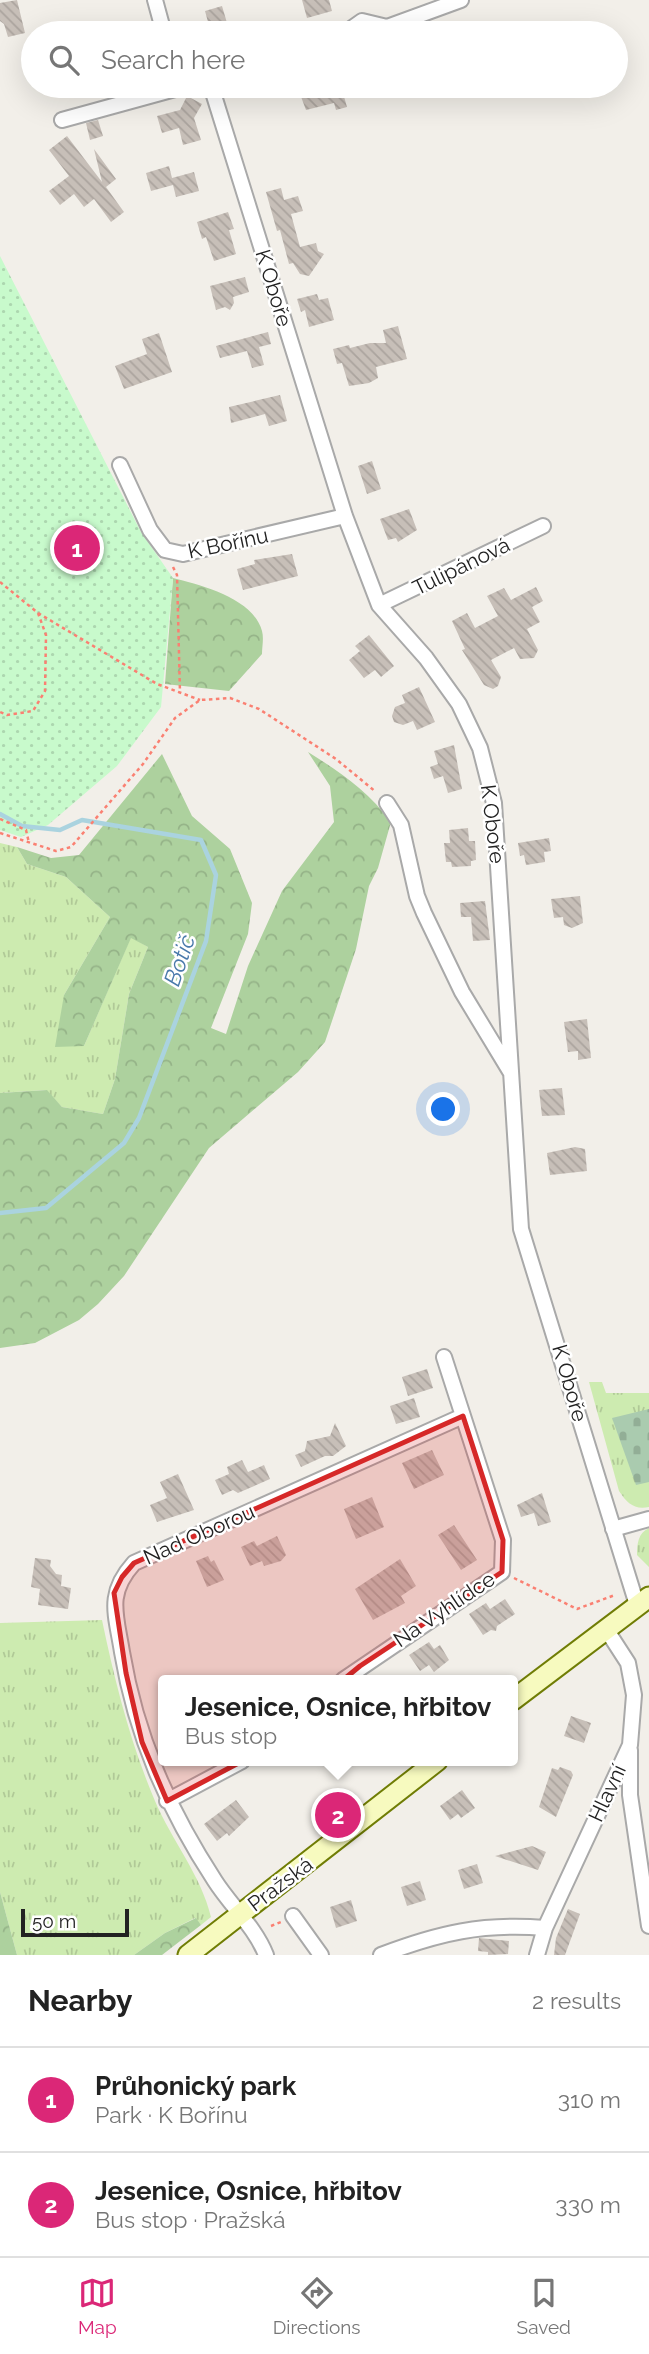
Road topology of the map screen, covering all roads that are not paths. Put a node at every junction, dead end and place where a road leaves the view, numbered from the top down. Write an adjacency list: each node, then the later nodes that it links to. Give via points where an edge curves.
1 (155, 0): 3 (street)
2 (461, 0): 4 (street)
3 (161, 21)
4 (408, 21)
5 (138, 98): 7 (street)
6 (215, 98): 9 (street, K Oboře)
7 (62, 120)
8 (120, 465): 9 (street, K Bořínu, via 150,530 165,550 183,554)
9 (345, 516): 11 (street, K Oboře)
10 (543, 526): 11 (street, Tulipánová)
11 (379, 605): 13 (street, K Oboře, via 459,704 480,748 494,803)
12 (387, 803): 13 (street, via 401,825 416,896 462,992)
13 (513, 1076): 17 (street, K Oboře, via 521,1229)
14 (444, 1357): 15 (street, Na Vyhlídce)
15 (464, 1416): 20 (street, Na Vyhlídce, via 503,1540 502,1572); 25 (street, Nad Oborou, via 134,1563 122,1577 114,1593 125,1673 142,1742)
16 (649, 1519): 17 (street)
17 (613, 1529): 18 (street, K Oboře)
18 (643, 1601): 19 (main road)
19 (606, 1629): 21 (main road); 22 (street, Hlavní, via 628,1663 634,1695)
20 (349, 1675)
21 (518, 1696)
22 (630, 1745): 28 (street, via 630,1795); 29 (street, Hlavní)
23 (233, 1766): 25 (street)
24 (431, 1766): 26 (main road, Pražská)
25 (167, 1801): 26 (street, Nad Oborou)
26 (239, 1915): 30 (main road, Pražská); 31 (street, Nad Oborou)
27 (293, 1916): 32 (street)
28 (649, 1926)
29 (545, 1928): 33 (street, via 503,1925 431,1936); 34 (street, Hlavní)
30 (188, 1955)
31 (266, 1955)
32 (321, 1955)
33 (381, 1955)
34 (537, 1955)

